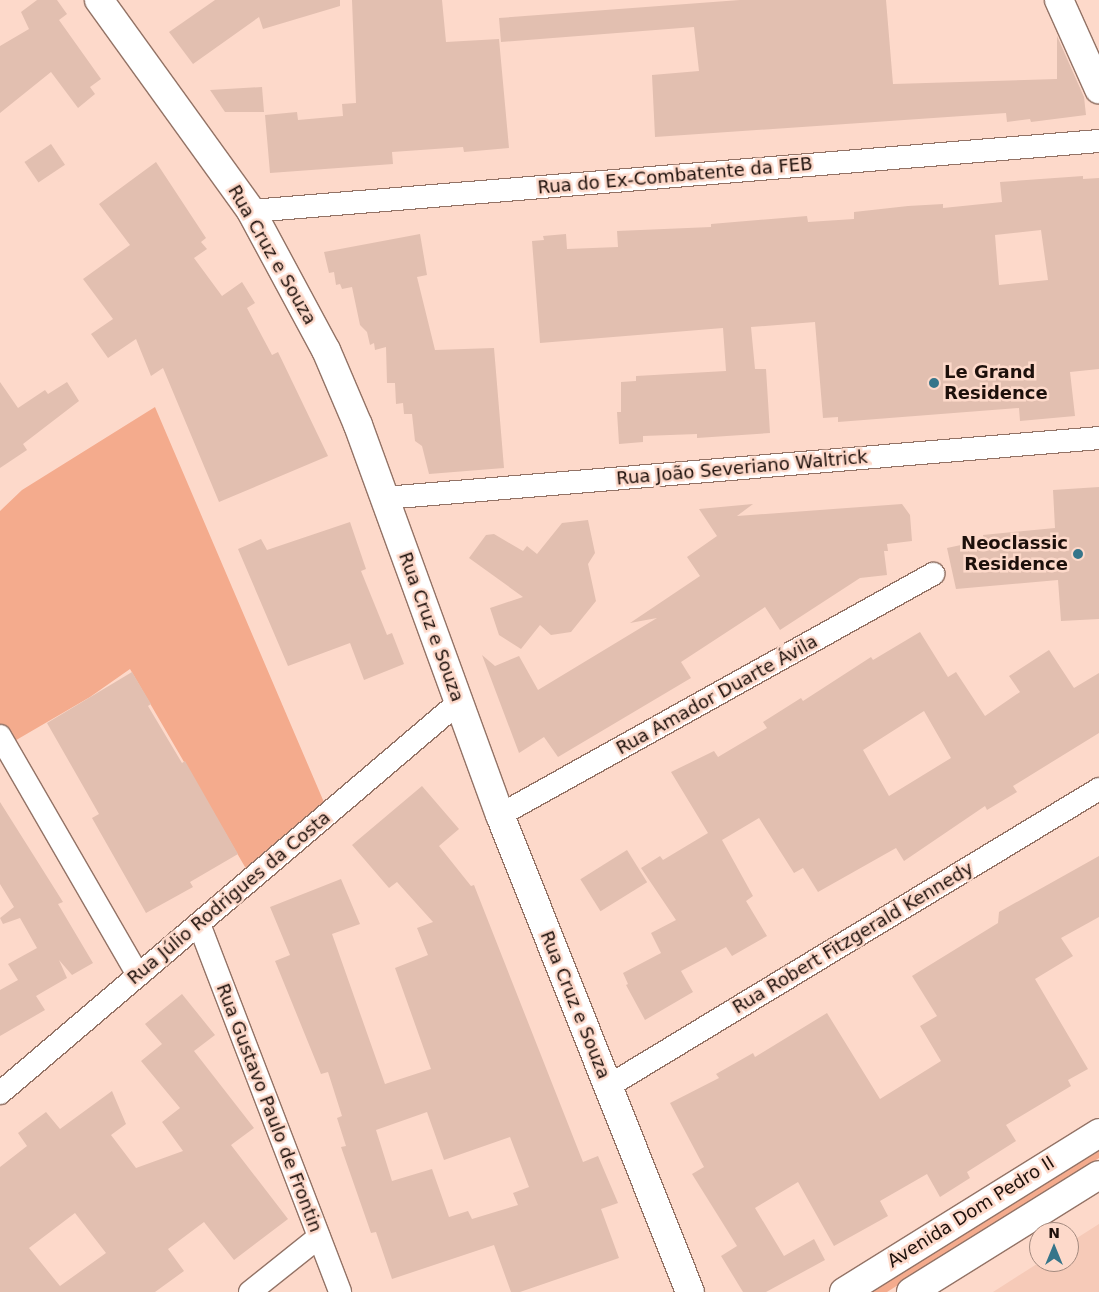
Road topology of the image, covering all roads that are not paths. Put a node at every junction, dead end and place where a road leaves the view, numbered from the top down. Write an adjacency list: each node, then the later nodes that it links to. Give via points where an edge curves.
1 (99, 0): 5 (street, Rua Cruz e Souza)
2 (1059, 0): 3 (street)
3 (1099, 89)
4 (1099, 141): 5 (street, Rua do Ex-Combatente da FEB)
5 (251, 211): 7 (street, Rua Cruz e Souza, via 326,350)
6 (1099, 438): 7 (street, Rua João Severiano Waltrick)
7 (385, 498): 9 (street, Rua Cruz e Souza)
8 (933, 574): 12 (street, Rua Amador Duarte Ávila)
9 (458, 703): 12 (street, Rua Cruz e Souza); 13 (street, Rua Júlio Rodrigues da Costa)
10 (0, 736): 14 (street)
11 (1099, 789): 15 (street, Rua Robert Fitzgerald Kennedy)
12 (500, 815): 15 (street, Rua Cruz e Souza)
13 (199, 924): 14 (street, Rua Júlio Rodrigues da Costa); 19 (street, Rua Gustavo Paulo de Frontin)
14 (138, 975): 16 (street, Rua Júlio Rodrigues da Costa)
15 (607, 1087): 22 (street, Rua Cruz e Souza)
16 (0, 1093)
17 (1099, 1133): 23 (street, Avenida Dom Pedro II)
18 (1099, 1175): 24 (street, Avenida Dom Pedro II)
19 (319, 1238): 20 (street); 21 (street, Rua Gustavo Paulo de Frontin)
20 (250, 1292)
21 (340, 1292)
22 (690, 1292)
23 (844, 1292)
24 (911, 1292)

